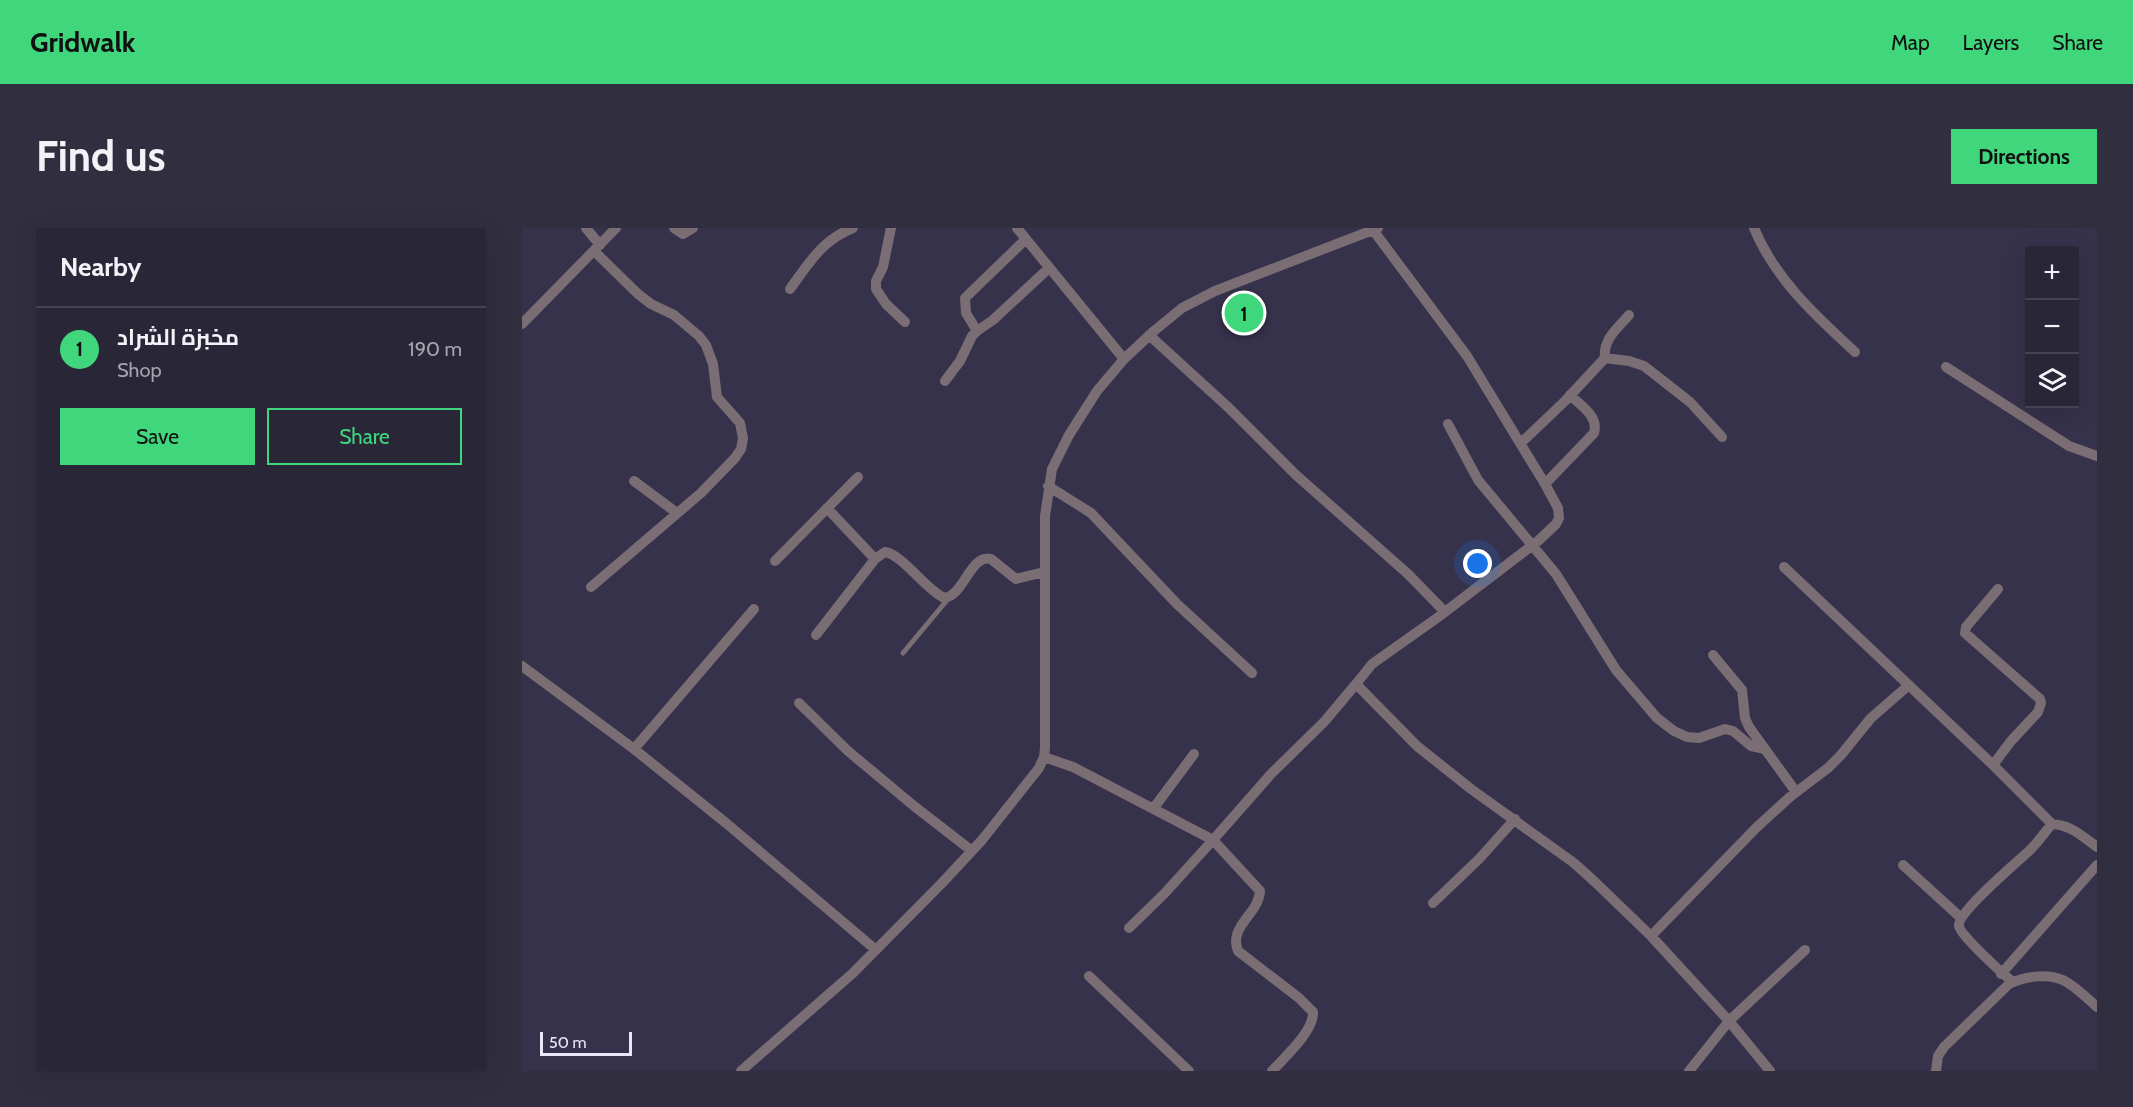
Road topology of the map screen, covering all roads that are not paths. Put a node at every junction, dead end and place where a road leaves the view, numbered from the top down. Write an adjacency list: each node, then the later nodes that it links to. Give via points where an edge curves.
1 (586, 228): 11 (street)
2 (616, 228): 11 (street)
3 (674, 228): 4 (street, via 683,234)
4 (693, 228)
5 (853, 228): 13 (street, via 828,241)
6 (891, 228): 15 (street, via 876,290)
7 (1017, 228): 10 (street)
8 (1754, 228): 19 (street, via 1776,269 1798,298)
9 (1376, 229): 18 (street, via 1215,291 1182,308); 27 (street, via 1467,356)
10 (1026, 239): 12 (street); 17 (street, via 965,298 966,313)
11 (597, 248): 16 (street); 34 (street, via 638,294 674,315 699,336 713,364 717,397 743,429 741,449 735,458)
12 (1050, 268): 17 (street); 21 (street)
13 (790, 289)
14 (1629, 315): 20 (street, via 1607,341)
15 (905, 322)
16 (522, 324)
17 (977, 331): 23 (street)
18 (1149, 335): 21 (street); 44 (street)
19 (1855, 352)
20 (1605, 358): 24 (street); 26 (street, via 1644,366 1690,402)
21 (1124, 359): 32 (street, via 1069,435)
22 (1946, 367): 28 (street, via 2069,446)
23 (945, 381)
24 (1570, 395): 27 (street); 31 (street, via 1594,418 1594,434)
25 (1448, 424): 35 (street, via 1478,480)
26 (1722, 437)
27 (1521, 443): 31 (street)
28 (2097, 456)
29 (858, 477): 33 (street)
30 (634, 481): 34 (street)
31 (1545, 484): 35 (street, via 1558,508 1558,518)
32 (1048, 486): 39 (street); 49 (street, via 1091,513 1177,604)
33 (827, 508): 36 (street); 37 (street)
34 (677, 513): 40 (street)
35 (1532, 546): 44 (street); 54 (street, via 1556,574 1616,669 1657,718 1687,737 1699,738 1725,729 1751,746)
36 (875, 559): 42 (street, via 889,552 940,596); 45 (street)
37 (775, 561)
38 (1784, 567): 51 (street)
39 (1040, 573): 42 (street, via 1016,579 991,559 981,559); 56 (street)
40 (591, 586)
41 (1998, 589): 57 (street, via 1965,633 2041,703 2038,712)
42 (949, 598): 46 (lane)
43 (754, 609): 53 (street)
44 (1445, 612): 50 (street, via 1372,664)
45 (816, 635)
46 (903, 653)
47 (1713, 655): 54 (street, via 1742,690 1745,718)
48 (522, 666): 53 (street)
49 (1252, 673)
50 (1356, 684): 60 (street, via 1417,746); 62 (street)
51 (1909, 685): 57 (street); 58 (street, via 1871,718 1828,768)
52 (799, 703): 64 (street, via 848,751)
53 (634, 749): 71 (street)
54 (1764, 749): 58 (street)
55 (1194, 754): 59 (street)
56 (1044, 757): 59 (street, via 1073,767); 64 (street, via 1025,787)
57 (1993, 765): 61 (street)
58 (1796, 792): 70 (street)
59 (1153, 809): 62 (street)
60 (1515, 819): 67 (street); 70 (street, via 1574,863)
61 (2052, 824): 63 (street, via 2073,828); 68 (street, via 2033,848)
62 (1213, 840): 69 (street); 80 (street, via 1260,891 1235,938 1238,951 1313,1012 1305,1034)
63 (2097, 847)
64 (972, 851): 71 (street)
65 (1903, 865): 68 (street)
66 (2097, 865): 73 (street)
67 (1433, 903)
68 (1960, 918): 73 (street, via 1960,930)
69 (1129, 928)
70 (1651, 936): 77 (street)
71 (876, 950): 78 (street)
72 (1805, 950): 77 (street)
73 (2001, 974): 75 (street)
74 (1089, 976): 79 (street)
75 (2013, 982): 76 (street, via 2040,977 2066,981); 83 (street, via 1944,1047)
76 (2097, 1007)
77 (1730, 1021): 81 (street); 82 (street)
78 (741, 1071)
79 (1189, 1071)
80 (1272, 1071)
81 (1689, 1071)
82 (1770, 1071)
83 (1936, 1071)

